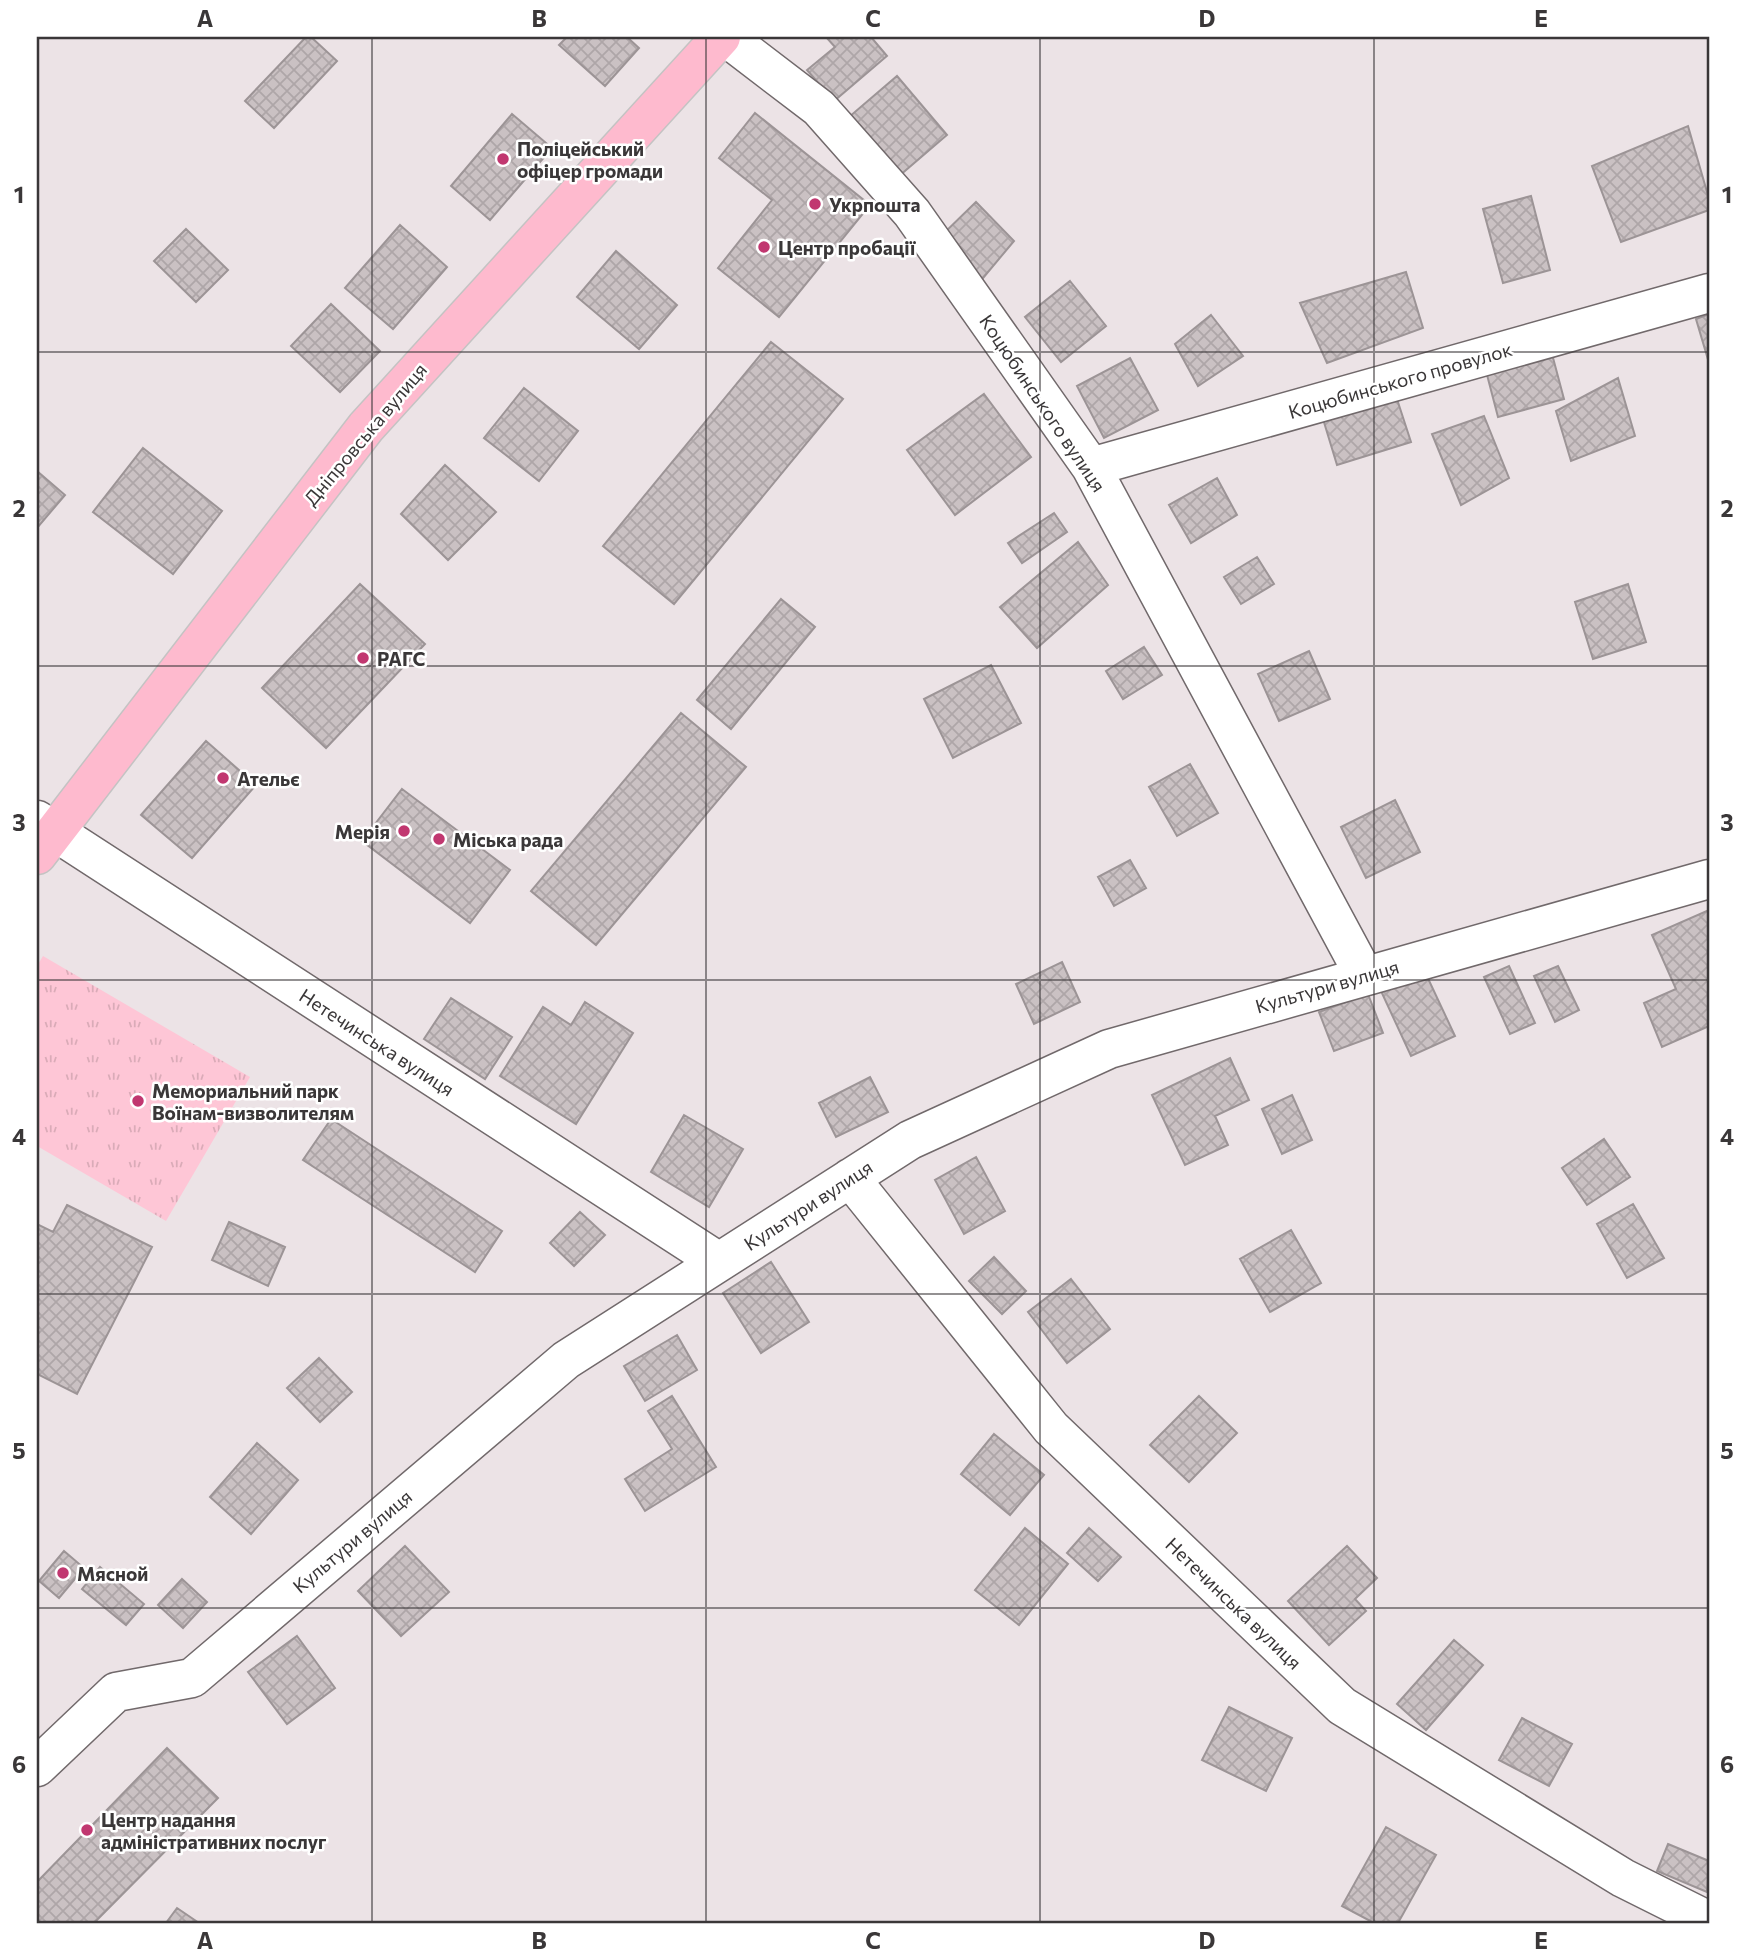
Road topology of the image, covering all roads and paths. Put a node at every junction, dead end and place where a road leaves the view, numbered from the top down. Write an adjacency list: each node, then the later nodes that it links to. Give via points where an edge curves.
1 (721, 37): 5 (highway, Дніпровська вулиця, via 366,427)
2 (726, 37): 4 (street, Коцюбинського вулиця, via 819,108 912,213)
3 (1709, 293): 4 (street, Коцюбинського провулок)
4 (1091, 467): 7 (street, Коцюбинського вулиця)
5 (42, 836): 9 (street, Нетечинська вулиця)
6 (1709, 878): 7 (street, Культури вулиця)
7 (1364, 975): 8 (street, Культури вулиця, via 1108,1049 910,1140)
8 (850, 1178): 9 (street, Культури вулиця); 11 (street, Нетечинська вулиця, via 1051,1428 1342,1706 1623,1878)
9 (719, 1262): 10 (street, Культури вулиця, via 566,1360 192,1678 116,1692)
10 (37, 1767)
11 (1709, 1921)

